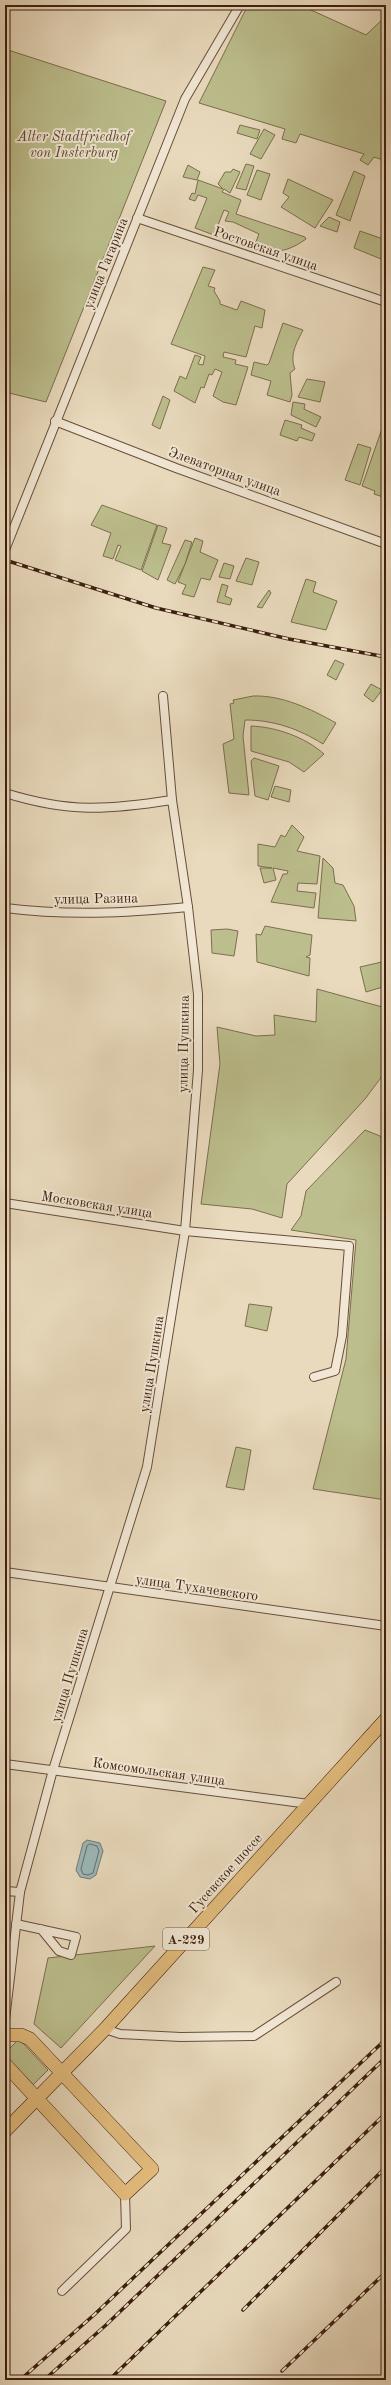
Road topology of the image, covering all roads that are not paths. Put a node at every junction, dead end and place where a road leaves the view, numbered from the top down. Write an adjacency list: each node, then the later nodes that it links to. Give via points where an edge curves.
1 (240, 5): 2 (street, улица Гагарина, via 185,99)
2 (137, 218): 3 (street, Ростовская улица); 4 (street, улица Гагарина)
3 (386, 302)
4 (55, 421): 6 (street, улица Гагарина); 7 (street, Элеваторная улица)
5 (5, 524): 6 (street)
6 (14, 525): 8 (street, улица Гагарина)
7 (386, 544)
8 (5, 550)
9 (163, 696): 11 (street, улица Пушкина)
10 (5, 793): 11 (street, via 60,807 102,809)
11 (172, 800): 12 (street, улица Пушкина)
12 (188, 907): 13 (street, улица Разина, via 111,914); 15 (street, улица Пушкина, via 198,994 198,1070)
13 (5, 908)
14 (5, 1203): 15 (street, Московская улица)
15 (184, 1231): 16 (street, Московская улица, via 348,1246 342,1336 335,1371); 18 (street, улица Пушкина, via 147,1467)
16 (314, 1377)
17 (5, 1572): 18 (street, улица Тухачевского)
18 (110, 1588): 19 (street, улица Тухачевского); 22 (street, улица Пушкина)
19 (386, 1626)
20 (386, 1719): 23 (main road, Гусевское шоссе / А-229)
21 (5, 1764): 22 (street, Комсомольская улица)
22 (53, 1770): 23 (street, Комсомольская улица); 25 (street, улица Пушкина)
23 (309, 1804): 30 (main road, Гусевское шоссе / А-229)
24 (5, 1891): 25 (street)
25 (20, 1892): 26 (street, улица Пушкина)
26 (16, 1924): 27 (street); 29 (street, улица Пушкина)
27 (41, 1929)
28 (336, 1982): 30 (street, via 254,2036 181,2037 120,2034)
29 (5, 2020)
30 (105, 2029): 33 (main road, Гусевское шоссе / А-229)
31 (5, 2035): 33 (main road, via 21,2035 30,2039)
32 (5, 2064): 34 (main road)
33 (62, 2074): 34 (main road, Гусевское шоссе / А-229); 36 (main road, via 152,2169)
34 (36, 2100): 35 (main road, Гусевское шоссе); 36 (main road)
35 (5, 2130)
36 (125, 2194): 37 (street, via 126,2229)
37 (62, 2291)

